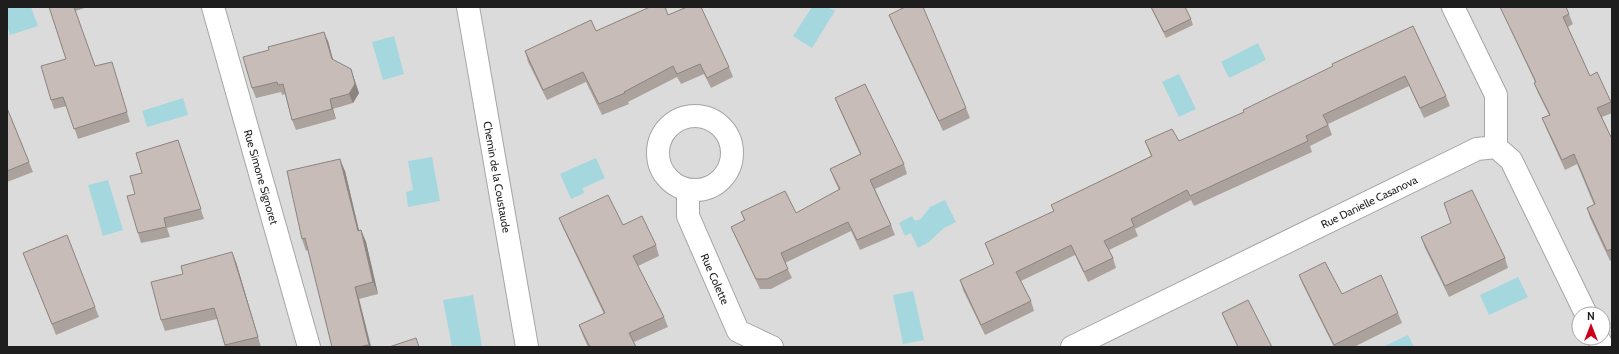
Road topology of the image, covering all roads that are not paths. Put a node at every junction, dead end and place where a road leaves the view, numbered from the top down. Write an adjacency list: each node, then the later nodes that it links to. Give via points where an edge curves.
1 (213, 7): 7 (street, Rue Simone Signoret)
2 (468, 7): 8 (street, Chemin de la Coustaude)
3 (1453, 7): 4 (street, via 1496,95)
4 (1496, 147): 6 (street, via 1511,160); 10 (street, Rue Danielle Casanova, via 1477,149)
5 (688, 190): 9 (street, Rue Colette, via 688,216 738,331)
6 (1582, 306)
7 (309, 347)
8 (527, 347)
9 (772, 347)
10 (1072, 347)

